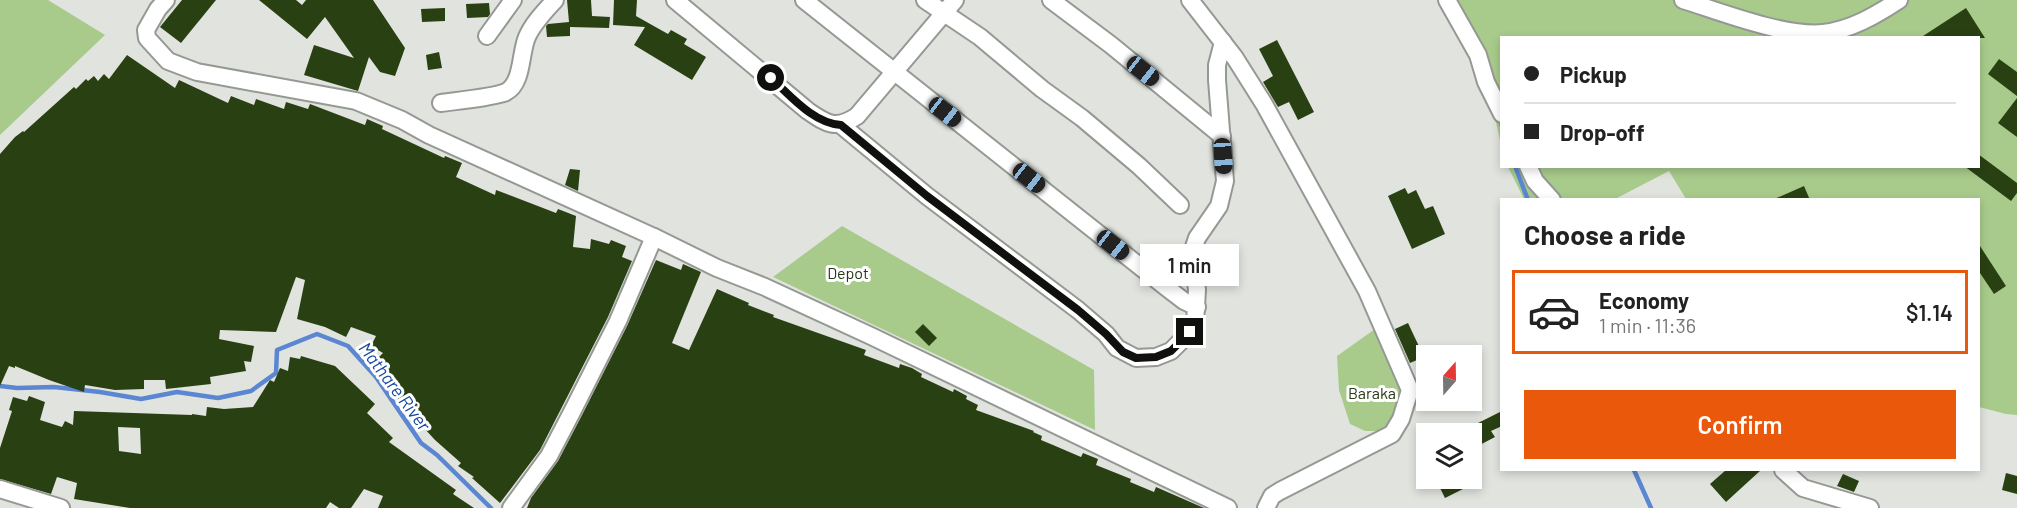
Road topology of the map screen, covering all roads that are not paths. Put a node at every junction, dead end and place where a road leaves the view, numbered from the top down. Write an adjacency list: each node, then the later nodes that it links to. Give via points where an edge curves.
1 (166, 0): 24 (street, via 146,30 147,38 168,61 197,72 356,101)
2 (513, 0): 14 (street)
3 (555, 0): 17 (street, via 528,35 514,86 505,93)
4 (675, 0): 19 (street, via 808,111 828,124)
5 (804, 0): 16 (street)
6 (925, 0): 13 (street)
7 (955, 0): 13 (street)
8 (1051, 0): 20 (street)
9 (1190, 0): 15 (street)
10 (1447, 0): 18 (street, via 1478,56)
11 (1683, 0): 12 (street, via 1800,33 1824,33 1863,22)
12 (1899, 0)
13 (945, 14): 16 (street); 23 (street, via 1082,118)
14 (487, 36)
15 (1223, 42): 20 (street, via 1217,73); 32 (street, via 1272,118 1367,291 1410,390 1392,435 1280,491)
16 (894, 73): 19 (street, via 857,116); 25 (street, via 1167,288)
17 (441, 103)
18 (1500, 110)
19 (841, 125): 25 (street, via 927,196 1078,310 1123,352 1146,358 1171,351 1190,332)
20 (1222, 136): 25 (street, via 1223,192 1219,206 1197,238 1193,254)
21 (1529, 168): 22 (street)
22 (1550, 198)
23 (1180, 205)
24 (654, 237): 30 (street, via 618,321 549,456); 31 (street, via 871,336)
25 (1197, 307)
26 (1784, 471): 28 (street, via 1803,488)
27 (0, 489): 29 (street)
28 (1838, 504): 33 (street)
29 (61, 508)
30 (511, 508)
31 (1228, 508)
32 (1266, 508)
33 (1870, 508)

